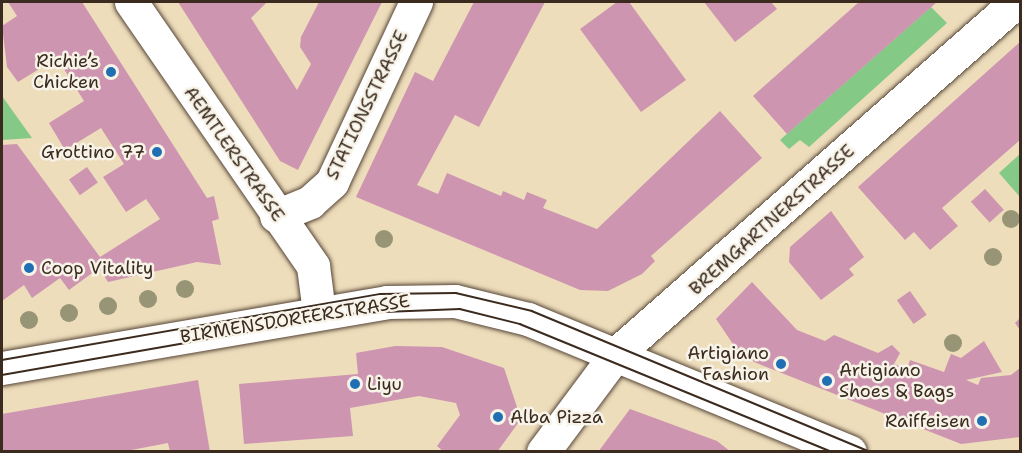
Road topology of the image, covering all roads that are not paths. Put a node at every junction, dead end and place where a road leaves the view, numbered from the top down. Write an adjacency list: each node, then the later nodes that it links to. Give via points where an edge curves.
1 (131, 2): 4 (street, AEMTLERSTRASSE)
2 (416, 2): 4 (street, STATIONSSTRASSE, via 332,182 310,202)
3 (1016, 2): 6 (street, BREMGARTNERSTRASSE)
4 (276, 216): 5 (street, AEMTLERSTRASSE, via 313,266)
5 (319, 312): 6 (street, BIRMENSDORFERSTRASSE, via 387,302 454,301 528,319); 7 (street, BIRMENSDORFERSTRASSE)
6 (616, 354): 8 (street, BREMGARTNERSTRASSE); 9 (street, BIRMENSDORFERSTRASSE)
7 (2, 368)
8 (543, 452)
9 (850, 452)

